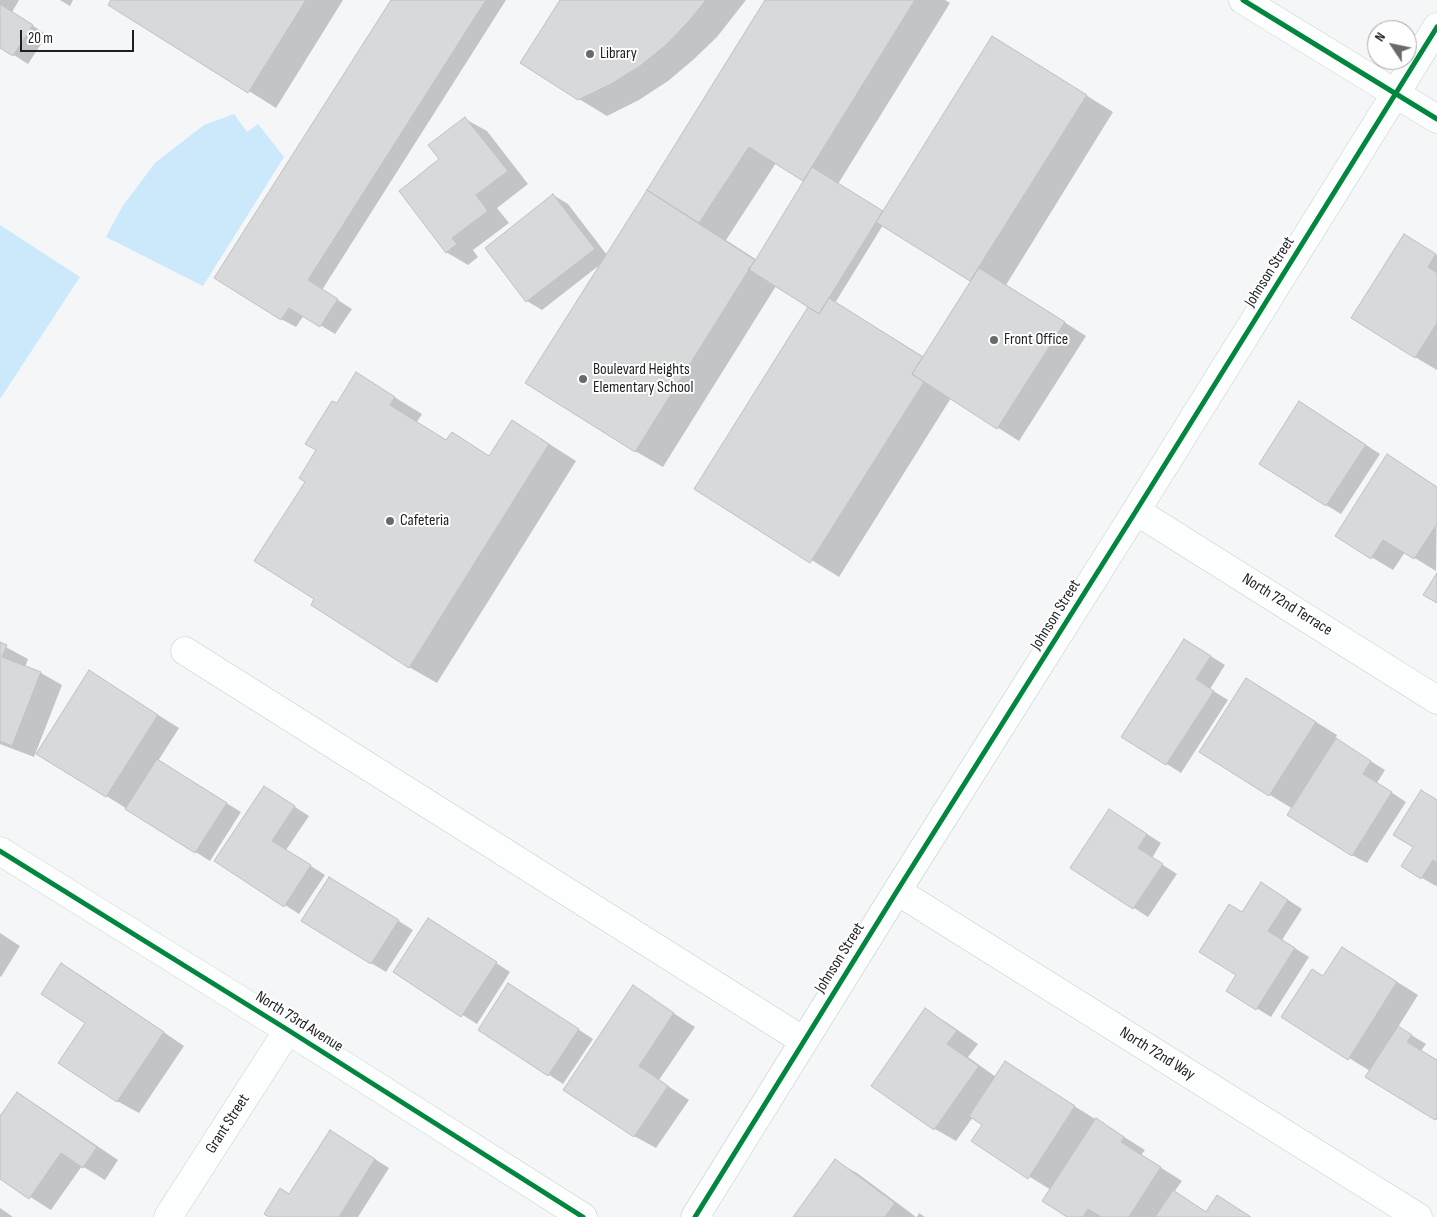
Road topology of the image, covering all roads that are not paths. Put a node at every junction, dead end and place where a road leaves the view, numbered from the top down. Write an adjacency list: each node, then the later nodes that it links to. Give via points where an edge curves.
1 (1243, 0): 3 (street)
2 (1437, 27): 3 (street, Johnson Street)
3 (1395, 93): 4 (street); 5 (street, Johnson Street)
4 (1437, 119)
5 (1136, 511): 7 (street, North 72nd Terrace); 9 (street, Johnson Street)
6 (185, 651): 11 (street)
7 (1437, 700)
8 (0, 851): 10 (street, North 73rd Avenue)
9 (896, 891): 11 (street, Johnson Street); 15 (street, North 72nd Way)
10 (288, 1030): 12 (street, Grant Street); 13 (street, North 73rd Avenue)
11 (804, 1041): 14 (street, Johnson Street)
12 (168, 1217)
13 (583, 1217)
14 (695, 1217)
15 (1418, 1217)

